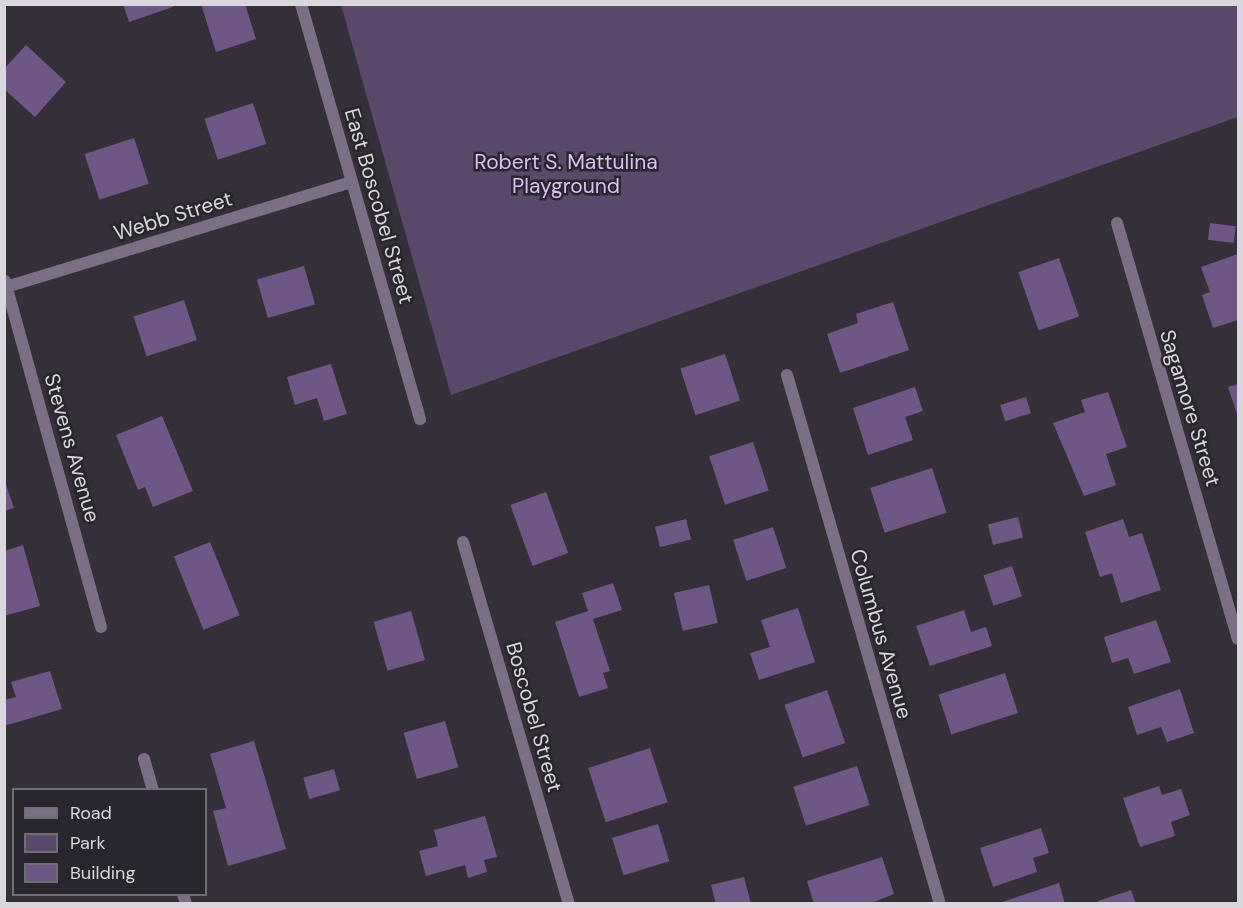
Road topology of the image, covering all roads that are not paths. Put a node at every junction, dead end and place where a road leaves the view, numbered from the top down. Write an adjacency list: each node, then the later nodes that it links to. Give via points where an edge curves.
1 (301, 4): 2 (street, East Boscobel Street)
2 (351, 182): 4 (street, Webb Street); 6 (street, East Boscobel Street)
3 (1117, 223): 9 (street, Sagamore Street)
4 (5, 284): 8 (street, Stevens Avenue)
5 (787, 375): 13 (street, Columbus Avenue)
6 (420, 419)
7 (463, 542): 12 (street, Boscobel Street)
8 (101, 627)
9 (1239, 639)
10 (144, 759): 11 (street)
11 (153, 788)
12 (568, 903)
13 (940, 903)

